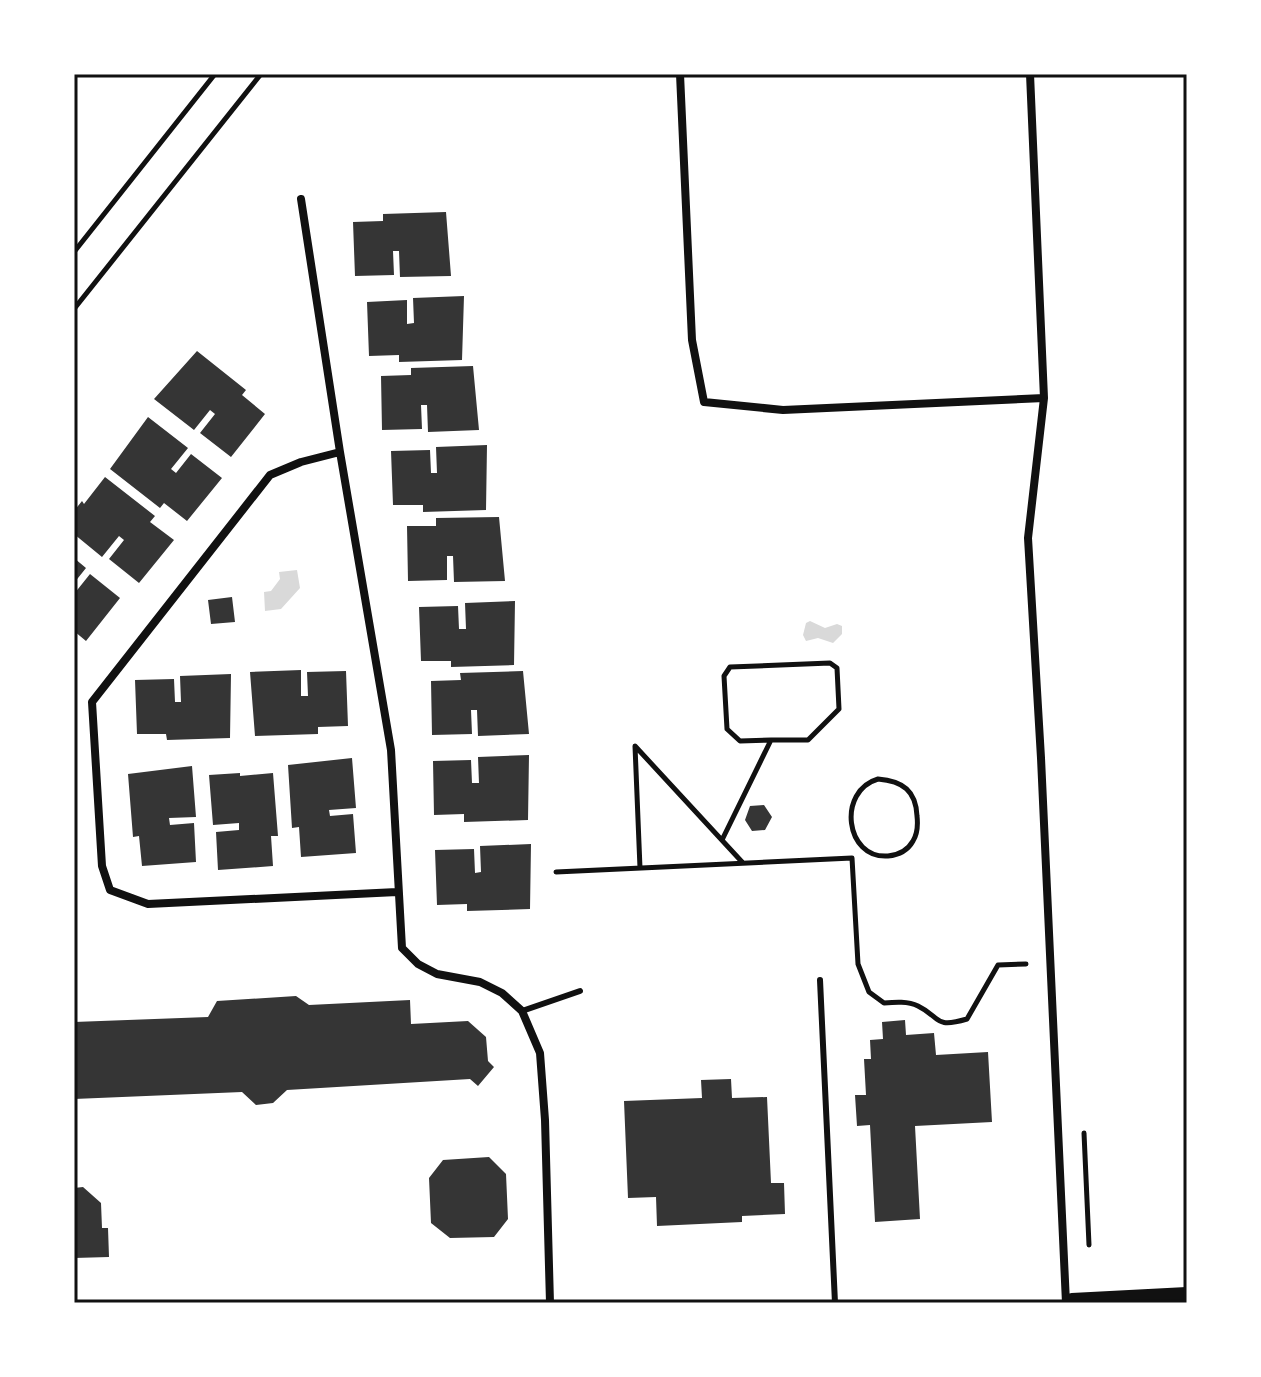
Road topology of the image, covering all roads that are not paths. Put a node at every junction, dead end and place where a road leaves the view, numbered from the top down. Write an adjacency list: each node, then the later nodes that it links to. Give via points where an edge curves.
1 (680, 74): 4 (street, via 692,340 704,402 783,410)
2 (1030, 74): 4 (street)
3 (301, 199): 5 (street)
4 (1044, 398): 13 (street, via 1028,538)
5 (340, 452): 6 (street, via 391,750); 6 (street, via 270,475 92,702 102,866 110,890 148,904)
6 (397, 892): 9 (street, via 402,948 418,964 437,974 480,982)
7 (820, 980): 12 (lane)
8 (580, 991): 9 (lane)
9 (522, 1011): 11 (street, via 540,1053)
10 (1187, 1297): 14 (main road)
11 (550, 1303)
12 (835, 1303)
13 (1066, 1303)
14 (1072, 1303)

